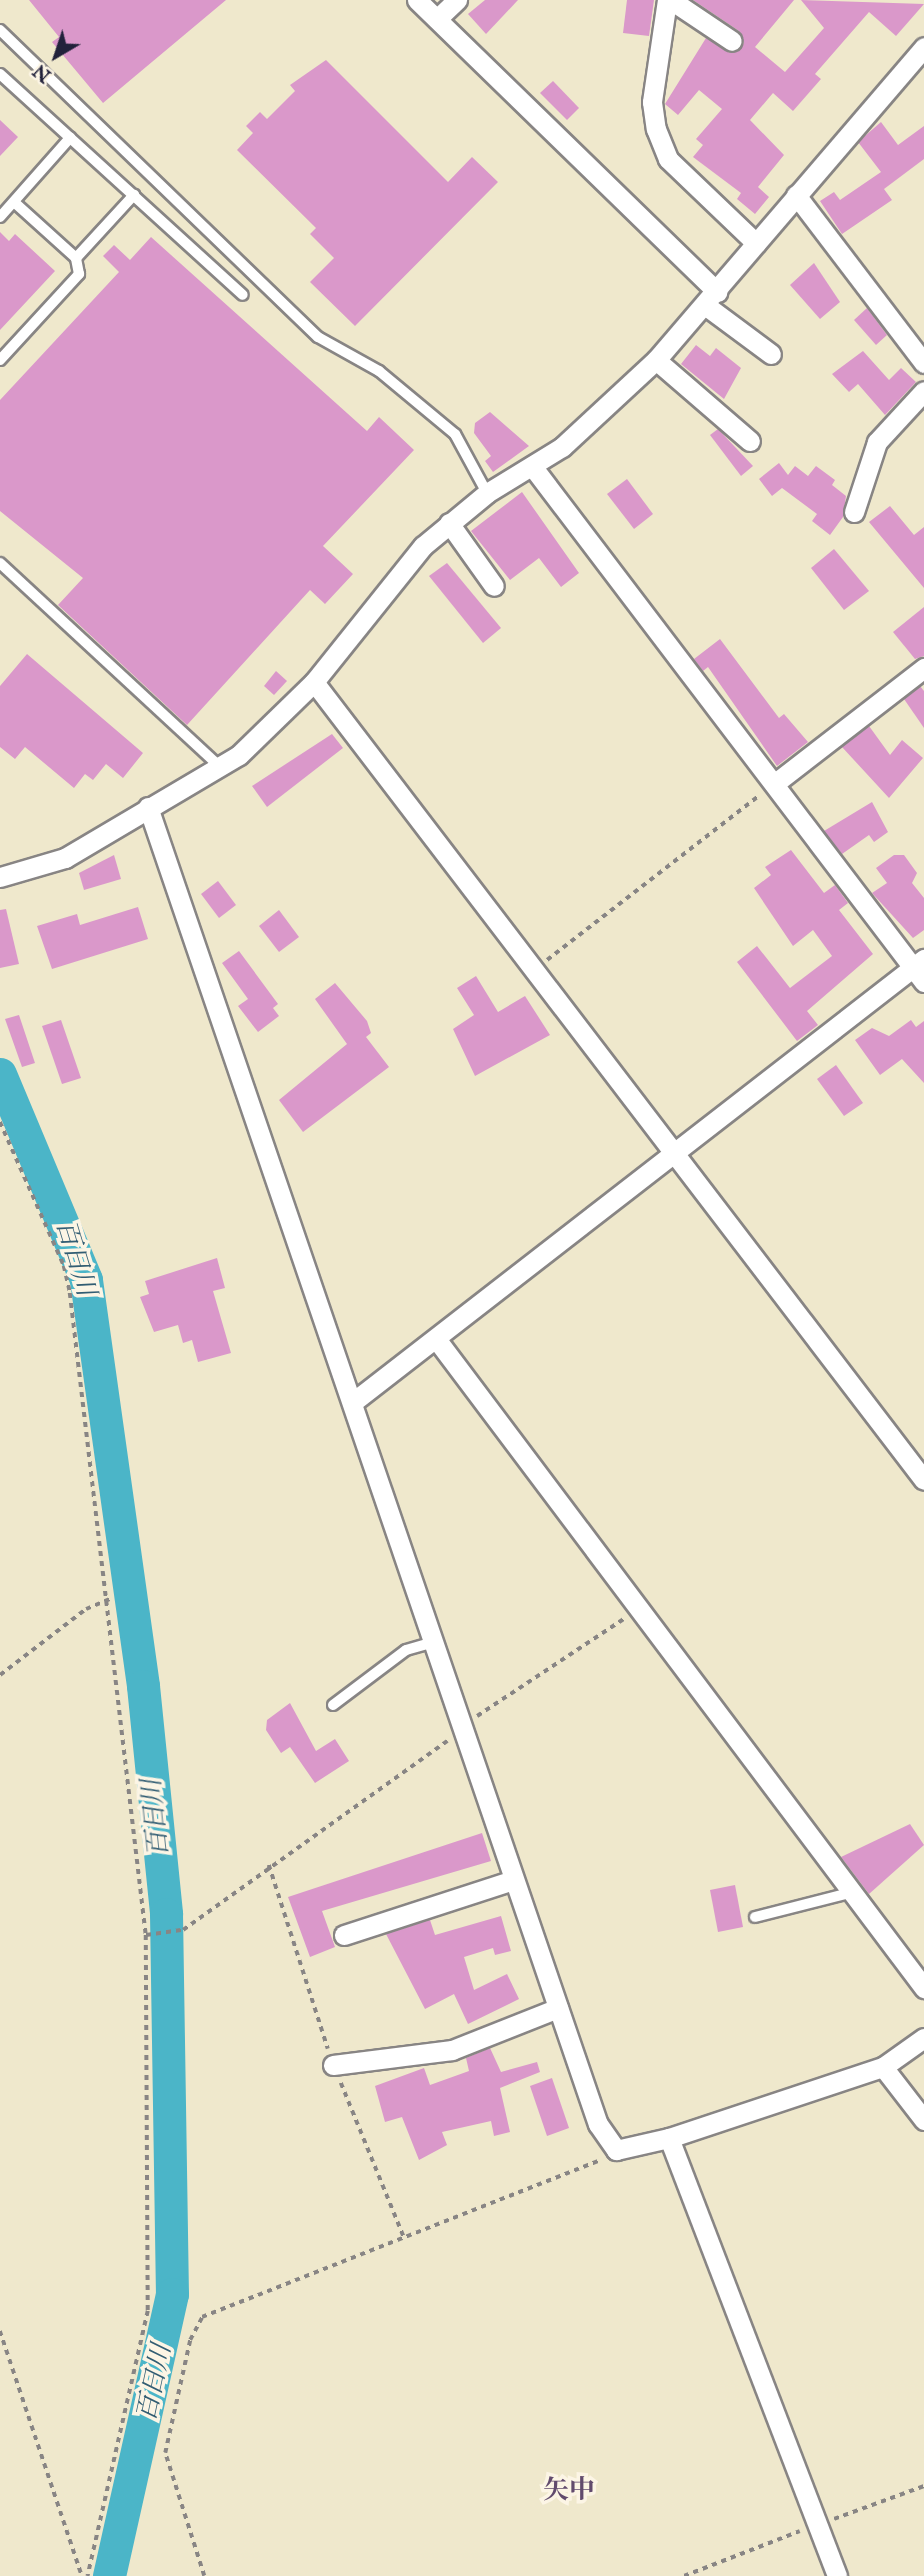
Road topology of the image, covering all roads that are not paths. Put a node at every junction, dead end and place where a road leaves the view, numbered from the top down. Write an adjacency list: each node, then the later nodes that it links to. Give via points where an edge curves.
1 (417, 0): 4 (street)
2 (457, 0): 4 (street)
3 (669, 0): 6 (street); 14 (street, via 652,102 656,129 668,159)
4 (437, 19): 17 (street)
5 (0, 30): 25 (lane, via 318,337 379,372 455,434)
6 (732, 41)
7 (924, 47): 11 (street)
8 (0, 74): 9 (lane)
9 (71, 138): 10 (lane); 12 (lane)
10 (134, 195): 15 (lane); 16 (lane)
11 (796, 195): 14 (street); 21 (street)
12 (14, 202): 13 (lane); 15 (lane)
13 (0, 217)
14 (756, 243): 17 (street)
15 (76, 258): 19 (lane, via 79,274)
16 (243, 295)
17 (711, 299): 18 (street); 20 (street)
18 (771, 355)
19 (0, 360)
20 (656, 360): 23 (street); 24 (street, via 595,419)
21 (924, 363)
22 (924, 391): 26 (street, via 877,442)
23 (750, 441)
24 (532, 466): 25 (street); 33 (street)
25 (487, 494): 27 (street)
26 (854, 512)
27 (449, 523): 29 (street); 31 (street, via 395,573)
28 (0, 564): 32 (lane)
29 (494, 586)
30 (924, 668): 33 (street)
31 (314, 682): 32 (street, via 239,755); 37 (street)
32 (219, 766): 34 (street)
33 (774, 784): 36 (street)
34 (148, 807): 35 (street, via 65,858); 39 (street)
35 (0, 877)
36 (920, 970): 37 (street)
37 (677, 1154): 38 (street); 40 (street)
38 (437, 1340): 39 (street); 44 (street)
39 (353, 1402): 41 (street)
40 (924, 1480)
41 (430, 1643): 42 (lane, via 406,1650); 43 (street)
42 (333, 1705)
43 (513, 1880): 46 (street); 48 (street)
44 (849, 1893): 45 (lane); 47 (street)
45 (755, 1917)
46 (344, 1935)
47 (924, 1988)
48 (558, 2008): 50 (street, via 452,2050); 53 (street, via 597,2124 616,2150)
49 (924, 2038): 51 (street)
50 (333, 2065)
51 (883, 2067): 52 (street); 53 (street)
52 (924, 2120)
53 (669, 2138): 54 (street)
54 (837, 2576)

